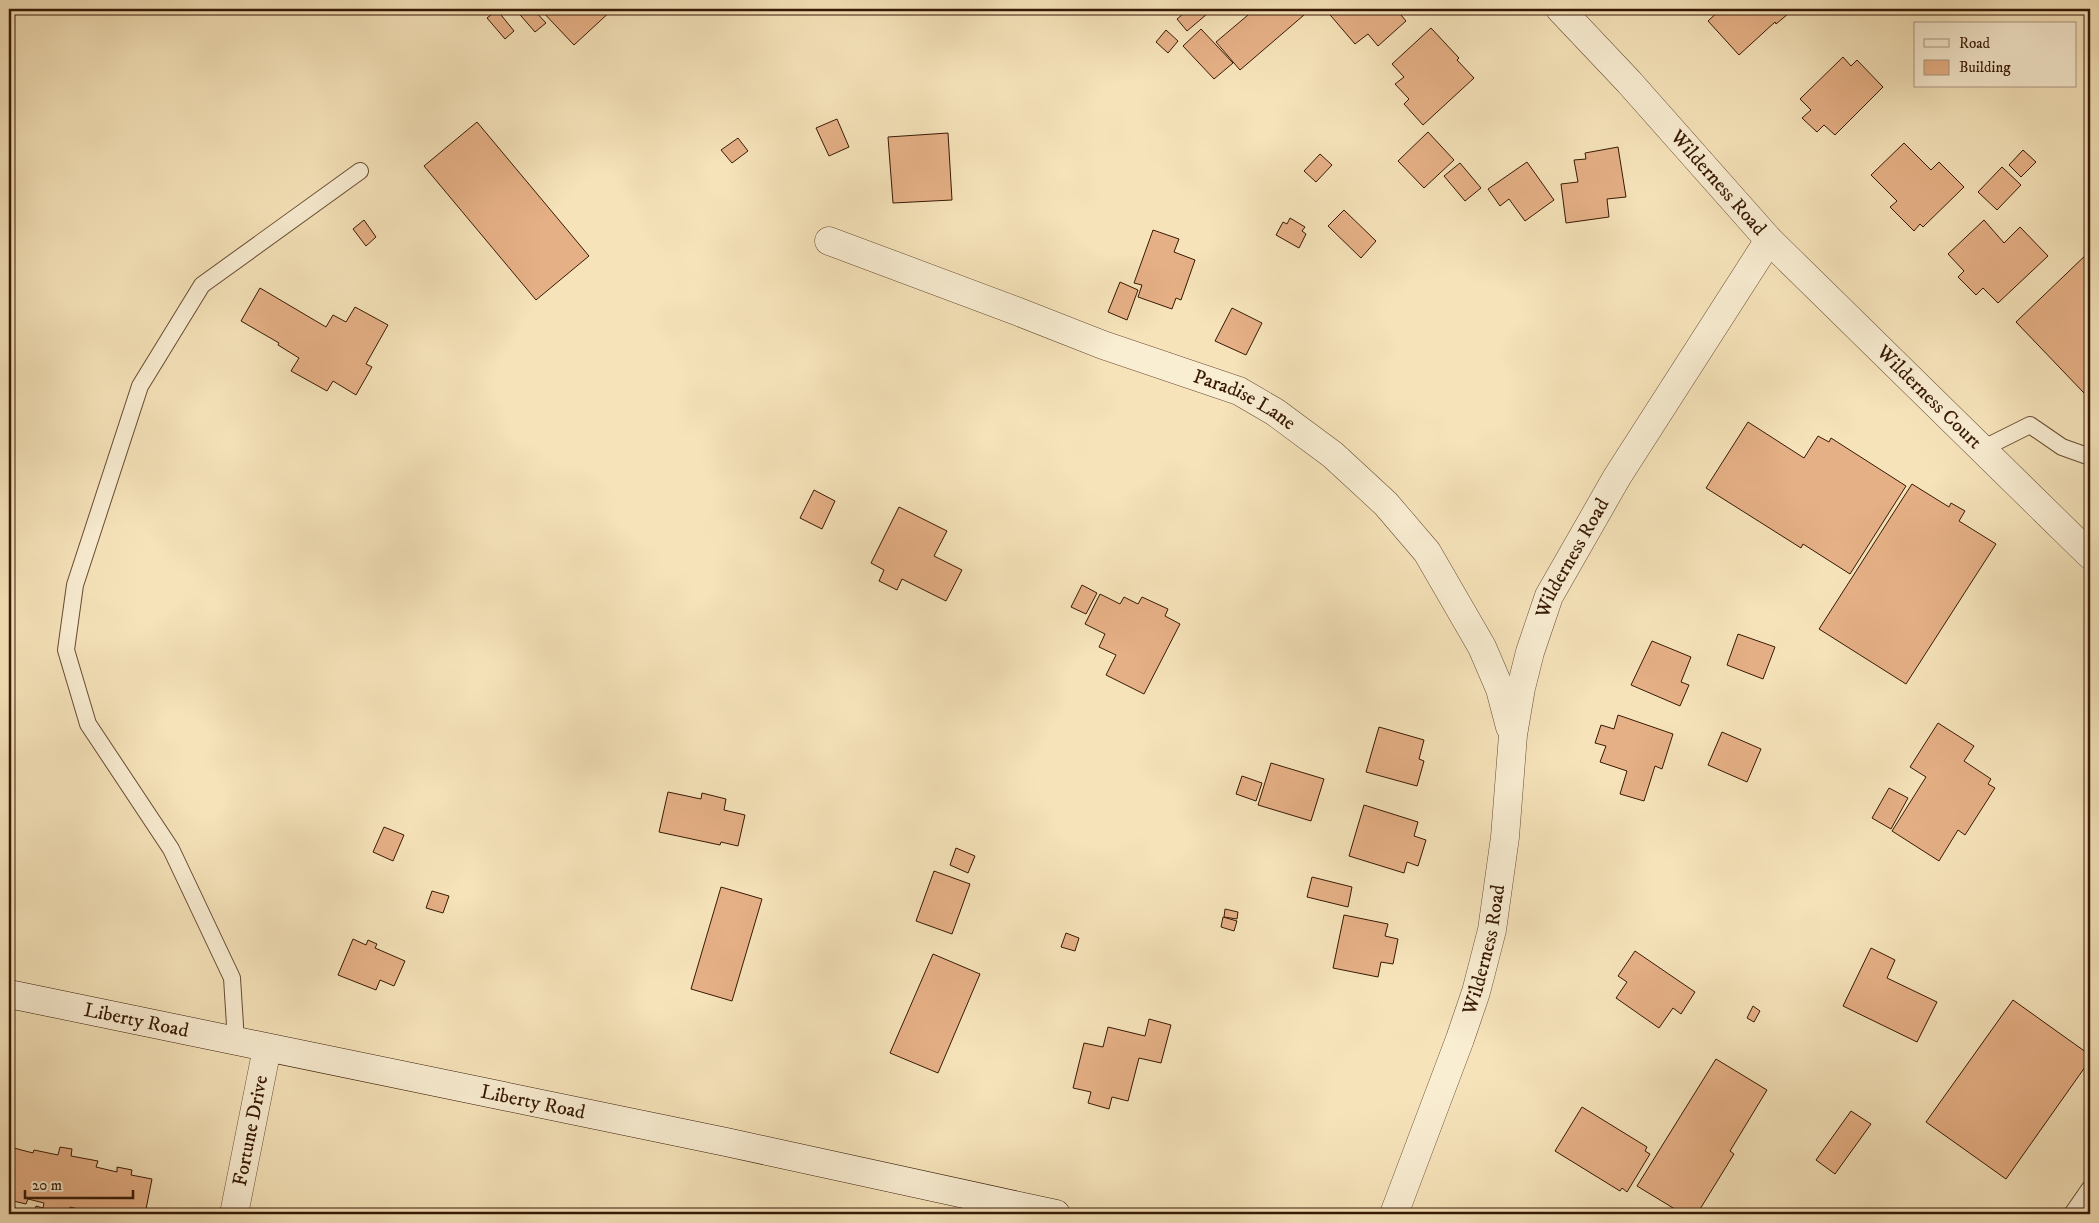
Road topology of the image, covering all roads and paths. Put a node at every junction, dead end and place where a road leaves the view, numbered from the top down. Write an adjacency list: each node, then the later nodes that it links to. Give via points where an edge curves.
1 (1560, 9): 3 (street, Wilderness Road)
2 (360, 171): 10 (lane, via 202,285 140,386 75,585 66,650 88,724 170,849 232,978)
3 (1769, 240): 5 (street, Wilderness Court); 8 (street, Wilderness Road, via 1617,477 1549,596 1523,679)
4 (829, 241): 8 (street, Paradise Lane, via 1103,345 1239,391 1276,412 1333,455 1386,504 1427,552 1482,647 1500,689)
5 (1982, 449): 6 (lane, via 2030,425 2062,447); 7 (street, Wilderness Court)
6 (2090, 457)
7 (2090, 555)
8 (1513, 735): 15 (street, Wilderness Road, via 1505,837 1492,930 1463,1030)
9 (9, 994): 10 (street, Liberty Road)
10 (236, 1041): 11 (street, Liberty Road)
11 (267, 1048): 13 (street, Fortune Drive); 14 (street, Liberty Road, via 726,1142)
12 (2090, 1188): 16 (lane)
13 (234, 1214)
14 (1056, 1214)
15 (1394, 1214)
16 (2072, 1214)

